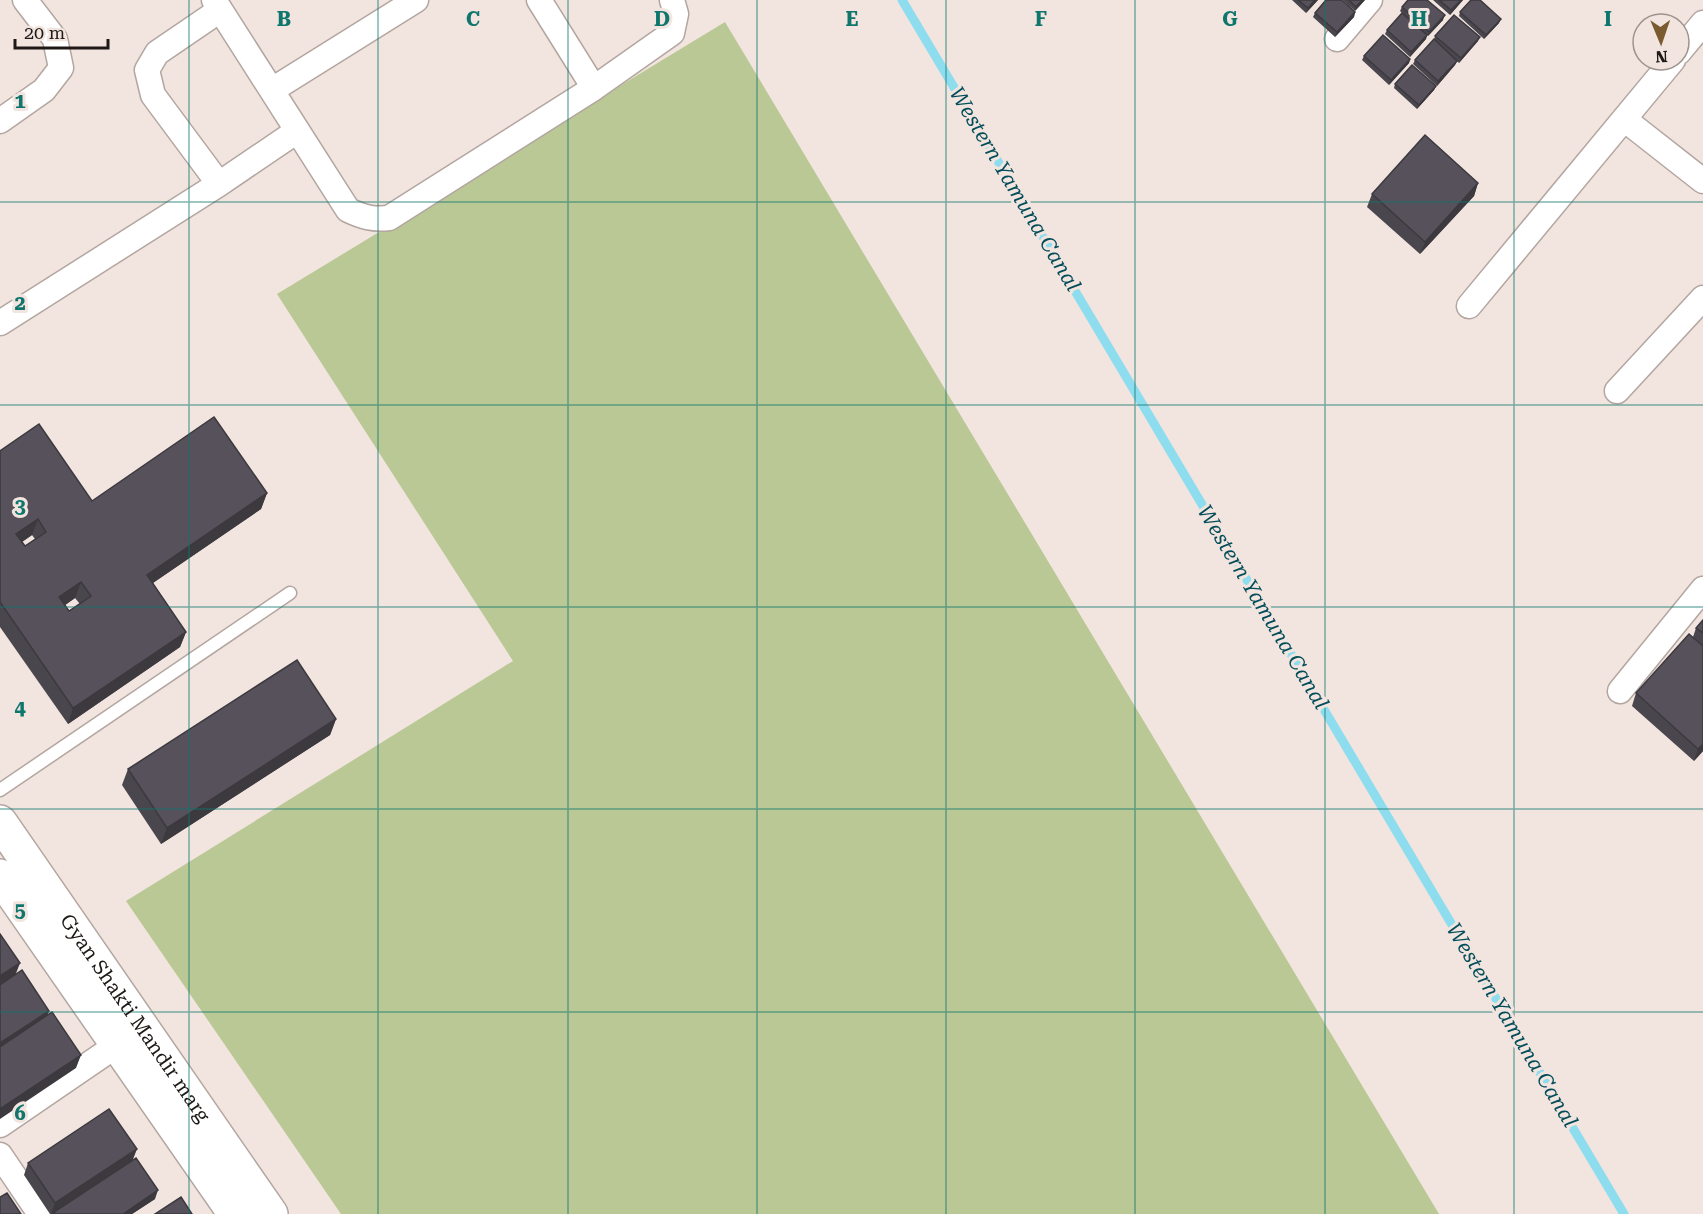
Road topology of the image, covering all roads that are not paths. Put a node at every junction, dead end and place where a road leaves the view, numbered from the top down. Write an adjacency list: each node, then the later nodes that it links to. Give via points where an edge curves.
1 (25, 0): 14 (street, via 55,39 61,68 44,90)
2 (416, 0): 12 (street)
3 (539, 0): 11 (street)
4 (672, 0): 11 (street, via 676,14 672,33)
5 (1370, 0): 9 (street)
6 (217, 5): 12 (street); 17 (street, via 157,53 147,70 153,95)
7 (1703, 23): 8 (street)
8 (1691, 38)
9 (1337, 39)
10 (1663, 72): 13 (street)
11 (594, 88): 15 (street, via 389,218 364,218 348,210)
12 (272, 90): 15 (street)
13 (1624, 118): 16 (street); 19 (street)
14 (0, 121)
15 (297, 131): 17 (street)
16 (1703, 182)
17 (219, 184): 20 (street)
18 (1703, 298): 21 (street)
19 (1469, 306)
20 (0, 323)
21 (1617, 392)
22 (1703, 589): 24 (street)
23 (290, 593): 25 (lane)
24 (1620, 691)
25 (0, 790)
26 (0, 822): 33 (street, Gyan Shakti Mandir marg)
27 (0, 876): 28 (street, Gyan Shakti Mandir marg)
28 (117, 1044): 29 (street); 32 (street, Gyan Shakti Mandir marg)
29 (0, 1125)
30 (0, 1155): 31 (street)
31 (40, 1214)
32 (235, 1214)
33 (271, 1214)

